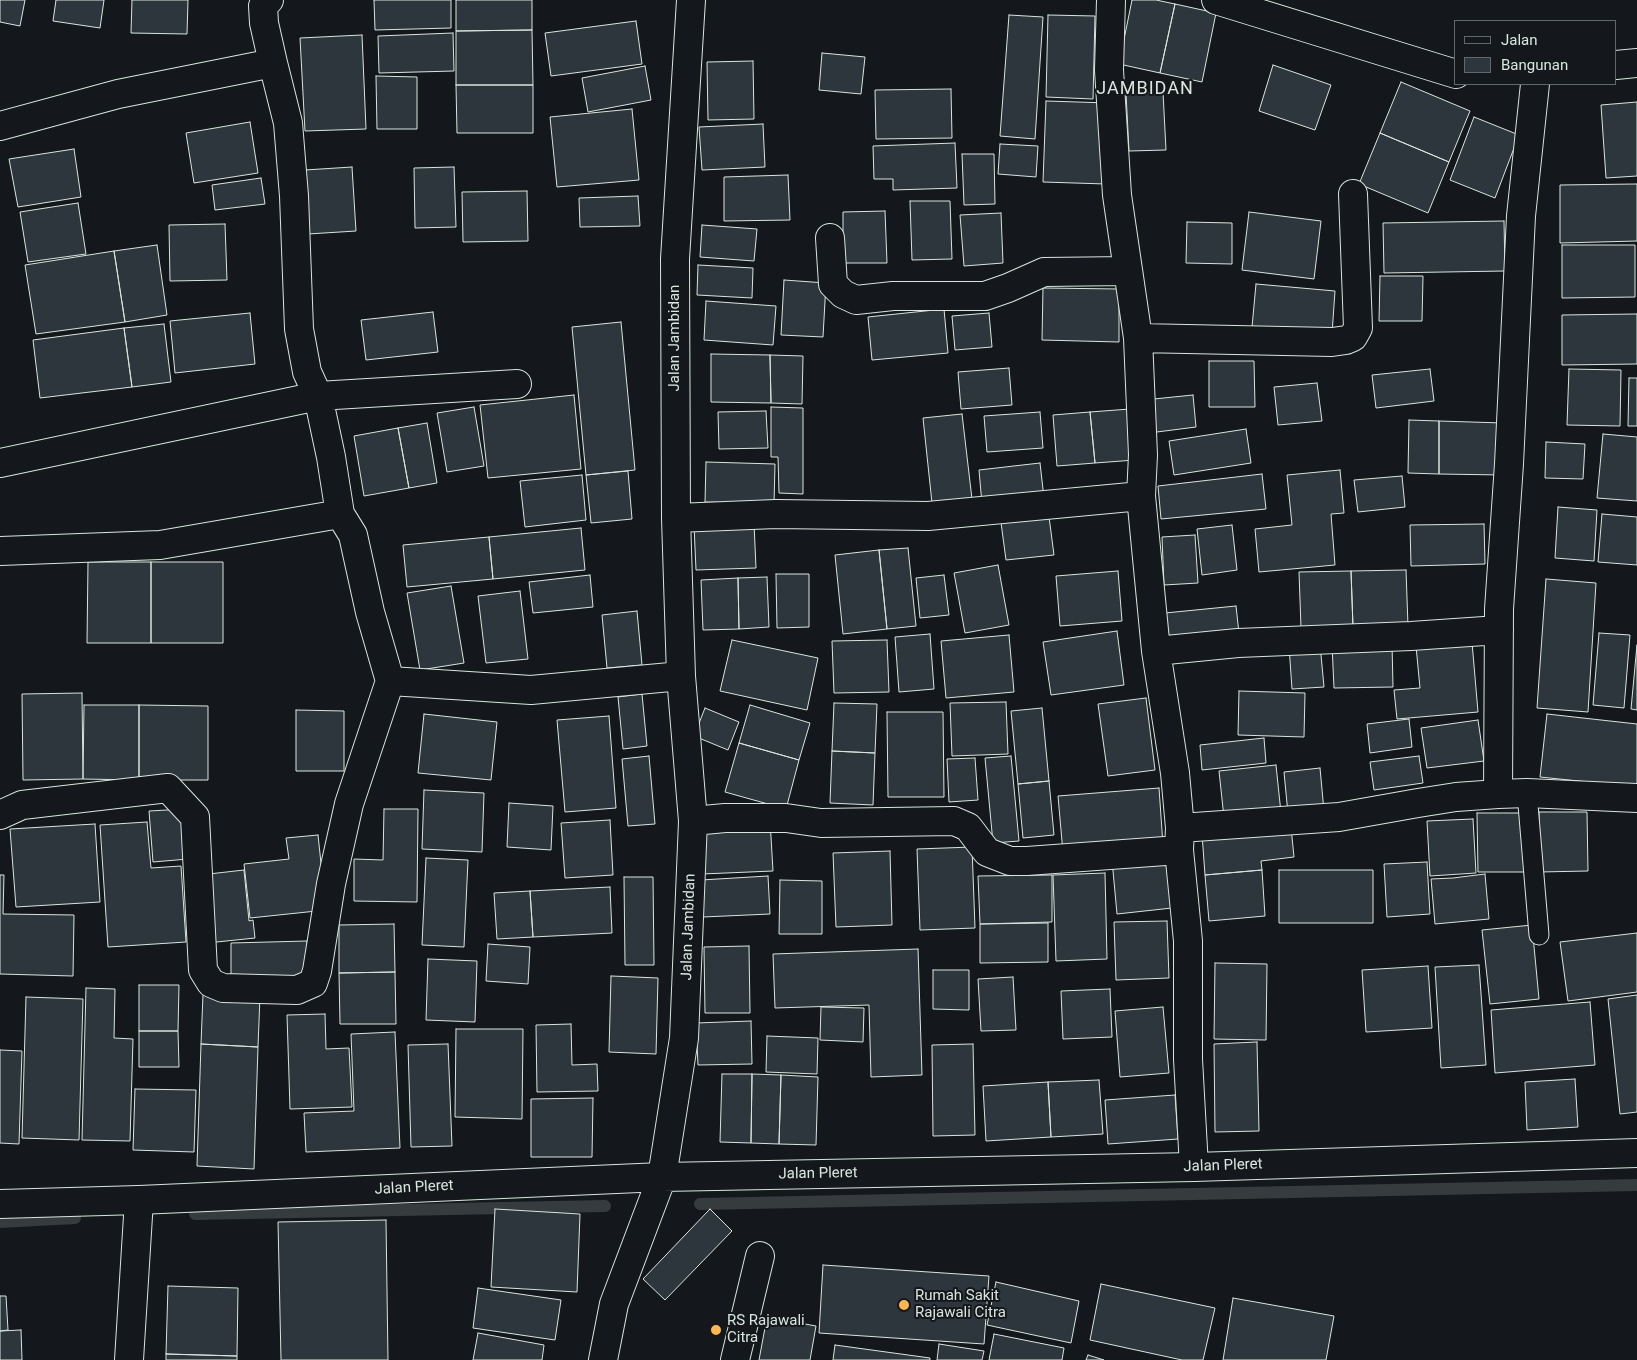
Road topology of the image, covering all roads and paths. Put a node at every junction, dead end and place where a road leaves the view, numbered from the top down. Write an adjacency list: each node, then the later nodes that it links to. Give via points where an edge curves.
1 (268, 0): 6 (street, via 264,6 264,23)
2 (691, 0): 20 (street, Jalan Jambidan, via 675,258)
3 (1111, 0): 13 (street, via 1110,90 1117,195)
4 (1216, 0): 8 (street)
5 (1637, 62): 7 (street)
6 (273, 63): 10 (street, via 118,94); 16 (street, via 288,123 299,329 307,372)
7 (1617, 64)
8 (1454, 73)
9 (1535, 85): 22 (street, via 1521,216)
10 (0, 126)
11 (1353, 194): 14 (street, via 1358,328 1353,337 1332,342)
12 (830, 238): 13 (street, via 833,284 856,300 893,296 985,296 1044,272)
13 (1127, 271): 14 (street)
14 (1138, 338): 18 (street, via 1143,455)
15 (517, 384): 16 (street)
16 (318, 396): 17 (street); 19 (street)
17 (0, 463)
18 (1141, 496): 20 (street, via 928,516 776,514); 23 (street)
19 (340, 514): 21 (street, via 160,545); 25 (street, via 353,535)
20 (676, 518): 24 (street, Jalan Jambidan)
21 (0, 551)
22 (1498, 630): 23 (street, via 1288,640); 27 (street)
23 (1156, 651): 31 (street, via 1175,773)
24 (681, 676): 25 (street, via 532,690); 30 (street, Jalan Jambidan)
25 (390, 681): 29 (street, via 349,804 331,884 317,971 313,983 297,990 223,988 211,983 203,970 195,817 168,788 22,806)
26 (1527, 793): 27 (street); 28 (street); 32 (lane)
27 (1498, 794): 31 (street, via 1456,797)
28 (1637, 798)
29 (0, 815)
30 (693, 821): 31 (street, via 786,818 820,823 954,821 968,827 987,852 1010,861); 35 (street, Jalan Jambidan, via 684,1038)
31 (1180, 839): 34 (street, via 1188,941 1188,1059)
32 (1539, 936)
33 (1637, 1153): 34 (street, Jalan Pleret)
34 (1194, 1167): 35 (street, Jalan Pleret)
35 (662, 1177): 36 (street, Jalan Pleret); 40 (street, Jalan Jambidan, via 614,1304)
36 (139, 1200): 37 (street, Jalan Pleret); 39 (street)
37 (0, 1204)
38 (760, 1256): 41 (street)
39 (129, 1360)
40 (603, 1360)
41 (735, 1360)

